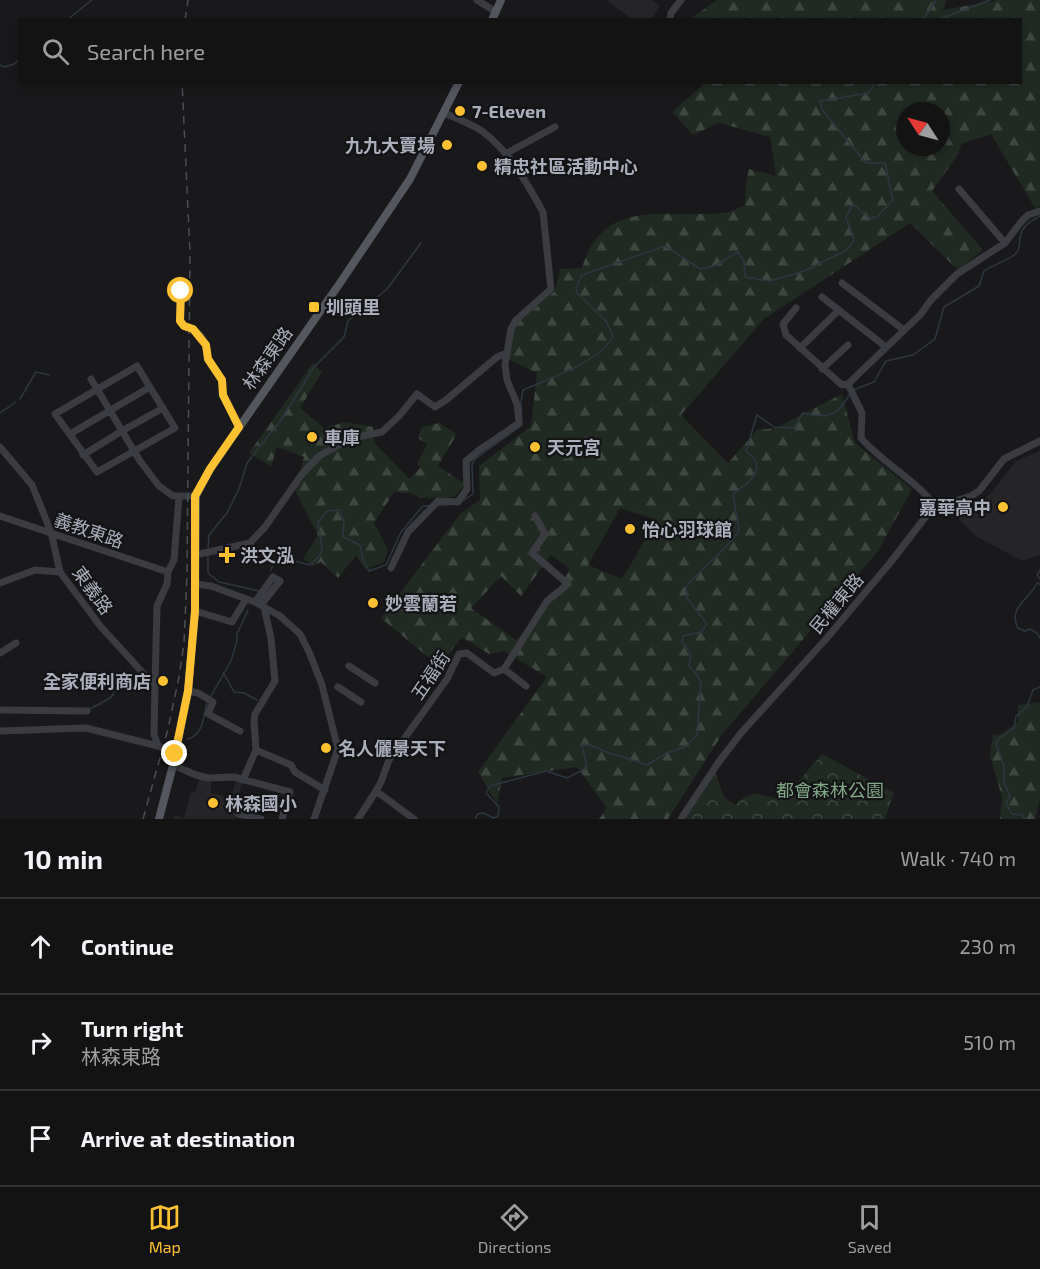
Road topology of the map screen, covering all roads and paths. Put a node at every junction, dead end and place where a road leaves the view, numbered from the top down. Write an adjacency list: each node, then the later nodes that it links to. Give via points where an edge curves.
1 (477, 0): 4 (street)
2 (501, 0): 4 (main road)
3 (681, 0): 5 (street)
4 (494, 16)
5 (670, 18)
6 (458, 84): 7 (main road, 林森東路)
7 (444, 112): 9 (street, via 481,131); 30 (main road, 林森東路, via 410,179)
8 (555, 127): 9 (street)
9 (507, 153): 22 (street, via 543,212 551,289 516,320)
10 (959, 189): 12 (street)
11 (1040, 212): 12 (street, via 1028,215)
12 (1005, 243): 18 (street, via 957,274)
13 (180, 280): 30 (street, via 180,321 206,345 208,359 222,380 223,395)
14 (842, 284): 18 (street)
15 (822, 297): 17 (street)
16 (796, 308): 21 (street, via 786,318 783,329)
17 (839, 310): 20 (street); 21 (street)
18 (904, 330): 20 (street)
19 (848, 345): 23 (street)
20 (886, 347): 25 (street)
21 (800, 348): 23 (street)
22 (507, 353): 43 (street, via 435,407 417,394 382,432 352,438 319,456 250,543); 44 (street, via 507,380 517,404 519,423 466,461 467,489 458,502 438,501 408,532)
23 (822, 369): 25 (street, via 842,385)
24 (91, 379): 27 (street)
25 (848, 384): 39 (street, via 862,413 861,438)
26 (150, 387): 27 (street, via 137,366); 28 (street); 29 (street)
27 (97, 389): 29 (street); 32 (street, via 55,414)
28 (163, 408): 31 (street); 35 (street, via 174,428)
29 (109, 409): 31 (street); 32 (street)
30 (239, 427): 37 (main road, 林森東路)
31 (122, 430): 35 (street); 36 (street)
32 (70, 434): 36 (street)
33 (1040, 441): 39 (street, via 1004,459 979,491)
34 (0, 447): 42 (street, 東義路, via 32,485)
35 (134, 452): 36 (street, via 97,472); 38 (street, via 159,486)
36 (83, 455)
37 (195, 496): 38 (street); 43 (main road, 林森東路)
38 (178, 497): 46 (street, via 174,560)
39 (936, 507): 78 (street, 民權東路, via 741,733)
40 (0, 516): 42 (street, 義教東路)
41 (535, 516): 55 (street, via 545,534 532,553 568,584 547,601)
42 (51, 532): 45 (street, 東義路); 46 (street, 義教東路)
43 (195, 555): 48 (main road, 林森東路)
44 (391, 568)
45 (60, 572): 47 (street, via 35,570); 57 (street, 東義路, via 101,627)
46 (168, 572): 57 (street, via 167,585 157,606)
47 (0, 583)
48 (196, 584): 49 (street); 51 (main road, 林森東路)
49 (246, 599): 50 (street); 51 (street, via 232,622)
50 (260, 604): 66 (street, via 271,638 275,681 255,714); 69 (street, via 300,634 313,659 338,749)
51 (195, 611): 60 (main road, 林森東路)
52 (16, 643): 53 (street)
53 (0, 653)
54 (349, 666): 56 (street)
55 (504, 669): 58 (street); 70 (street, 五福街, via 494,673 467,653 459,654 447,679 389,760)
56 (375, 683)
57 (155, 686): 64 (street, via 154,734 158,746 86,728)
58 (526, 686)
59 (338, 687): 61 (street)
60 (188, 691): 65 (street, via 208,698 213,702 208,714); 67 (main road, 林森東路)
61 (361, 702)
62 (0, 710): 63 (street)
63 (87, 711)
64 (0, 731)
65 (240, 731)
66 (256, 750): 68 (street); 69 (street, via 291,765 295,772)
67 (173, 765): 68 (street, via 208,778); 72 (main road, 林森東路)
68 (243, 780): 74 (street, via 290,792)
69 (325, 790): 75 (street)
70 (376, 791): 76 (street); 77 (street)
71 (238, 814): 73 (street)
72 (159, 819)
73 (261, 819)
74 (282, 819)
75 (314, 819)
76 (358, 819)
77 (414, 819)
78 (681, 819)

